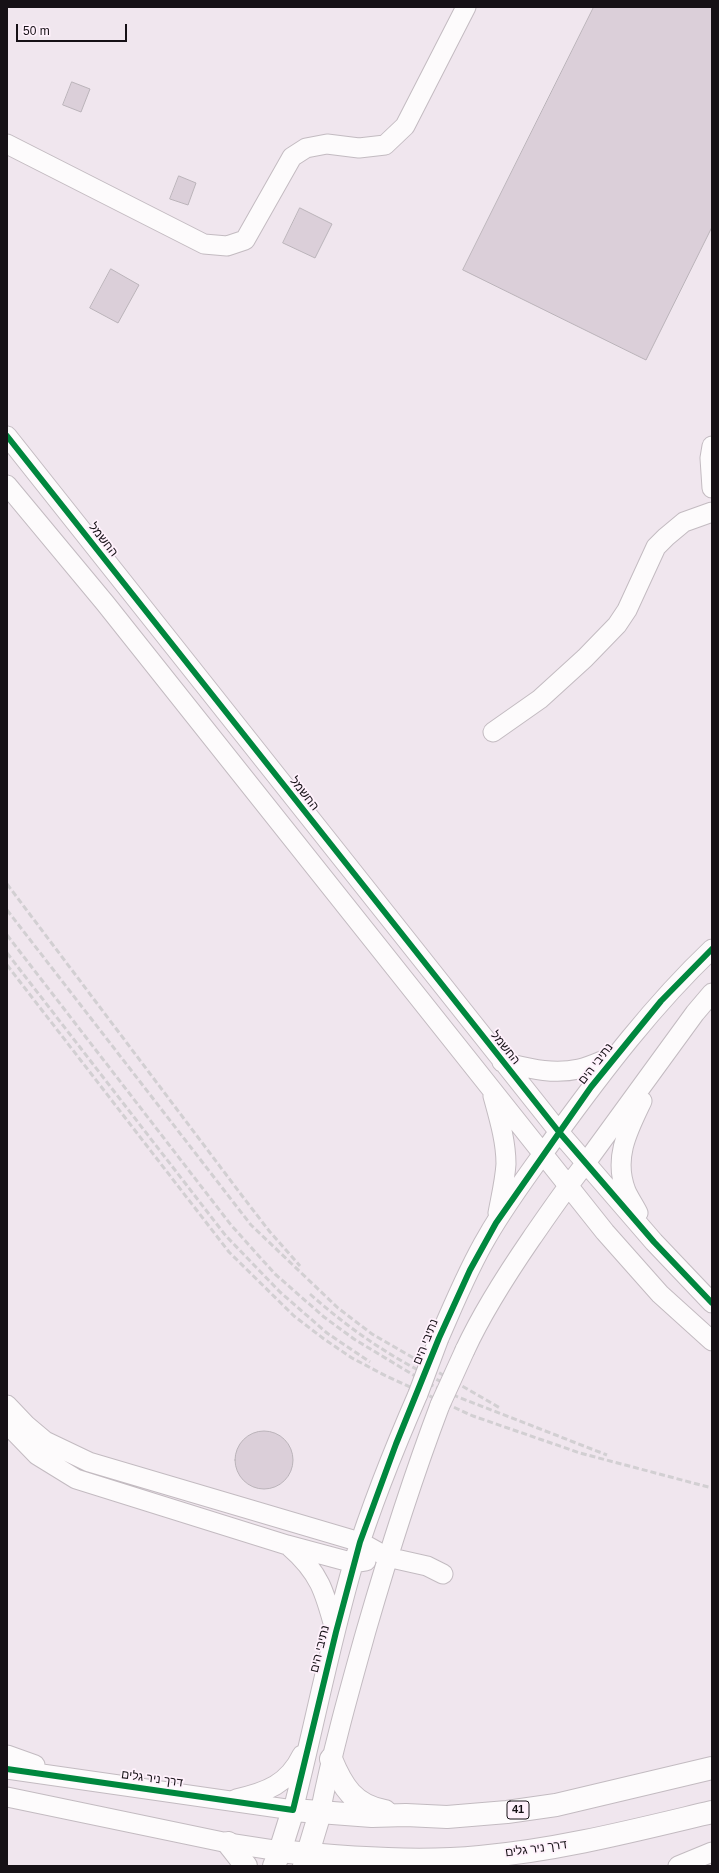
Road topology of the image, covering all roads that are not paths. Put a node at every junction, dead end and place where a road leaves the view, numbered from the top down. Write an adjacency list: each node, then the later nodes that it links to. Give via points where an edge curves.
1 (466, 7): 2 (street, via 405,126 385,145 360,148 327,144 306,148 292,157 245,240 227,246 204,244)
2 (7, 144)
3 (7, 436): 13 (street, החשמל)
4 (712, 446): 6 (street)
5 (7, 485): 14 (street, via 110,609)
6 (712, 488)
7 (712, 512): 8 (street, via 684,522 656,547 627,610 617,625 540,699)
8 (493, 732)
9 (712, 948): 11 (street, נתיבי הים, via 661,1001)
10 (712, 993): 12 (street)
11 (617, 1055): 13 (street, via 580,1069 560,1072 538,1071); 15 (street, נתיבי הים)
12 (661, 1061): 17 (street); 20 (street, via 625,1136 622,1151 622,1171 626,1190)
13 (502, 1062): 15 (street, החשמל)
14 (492, 1091): 16 (street); 19 (street, via 504,1141 506,1163)
15 (559, 1132): 16 (street, נתיבי הים); 17 (street, החשמל)
16 (542, 1155): 18 (street); 19 (street, נתיבי הים)
17 (586, 1164): 18 (street); 20 (street, החשמל)
18 (567, 1186): 22 (street, via 660,1294); 30 (street, bridge, via 512,1266 478,1322 440,1405)
19 (496, 1222): 28 (street, נתיבי הים, bridge, via 470,1270 439,1338)
20 (654, 1242): 21 (street)
21 (712, 1303)
22 (712, 1341)
23 (7, 1405): 27 (street, via 45,1441)
24 (7, 1424): 26 (street)
25 (7, 1442): 26 (street)
26 (30, 1448): 27 (street); 29 (street, via 76,1479)
27 (89, 1462): 28 (street)
28 (360, 1542): 30 (street); 31 (street, נתיבי הים)
29 (287, 1545): 31 (street); 33 (street, via 310,1566 320,1582)
30 (387, 1558): 31 (street); 32 (street, via 427,1566); 36 (street)
31 (354, 1563): 33 (street, נתיבי הים)
32 (443, 1574)
33 (336, 1632): 34 (street, נתיבי הים)
34 (311, 1738): 41 (street, via 297,1767 277,1786 259,1794); 42 (street, נתיבי הים)
35 (7, 1754): 39 (street)
36 (331, 1759): 44 (street); 45 (main road, via 347,1792 366,1806)
37 (712, 1768): 45 (main road, 41, via 556,1805 447,1817)
38 (7, 1769): 39 (street, דרך ניר גלים)
39 (72, 1778): 41 (street, דרך ניר גלים)
40 (7, 1797): 46 (street)
41 (226, 1801): 42 (street, דרך ניר גלים)
42 (293, 1810): 44 (main road, 41); 48 (main road)
43 (712, 1812): 50 (main road, דרך ניר גלים, via 564,1845 481,1857)
44 (320, 1813): 45 (main road, 41); 49 (main road)
45 (406, 1815)
46 (228, 1843): 48 (street); 51 (main road)
47 (712, 1852): 53 (street)
48 (277, 1859): 49 (main road, דרך ניר גלים)
49 (306, 1860): 50 (main road, דרך ניר גלים)
50 (425, 1860): 52 (main road)
51 (246, 1866)
52 (400, 1866)
53 (678, 1866)

